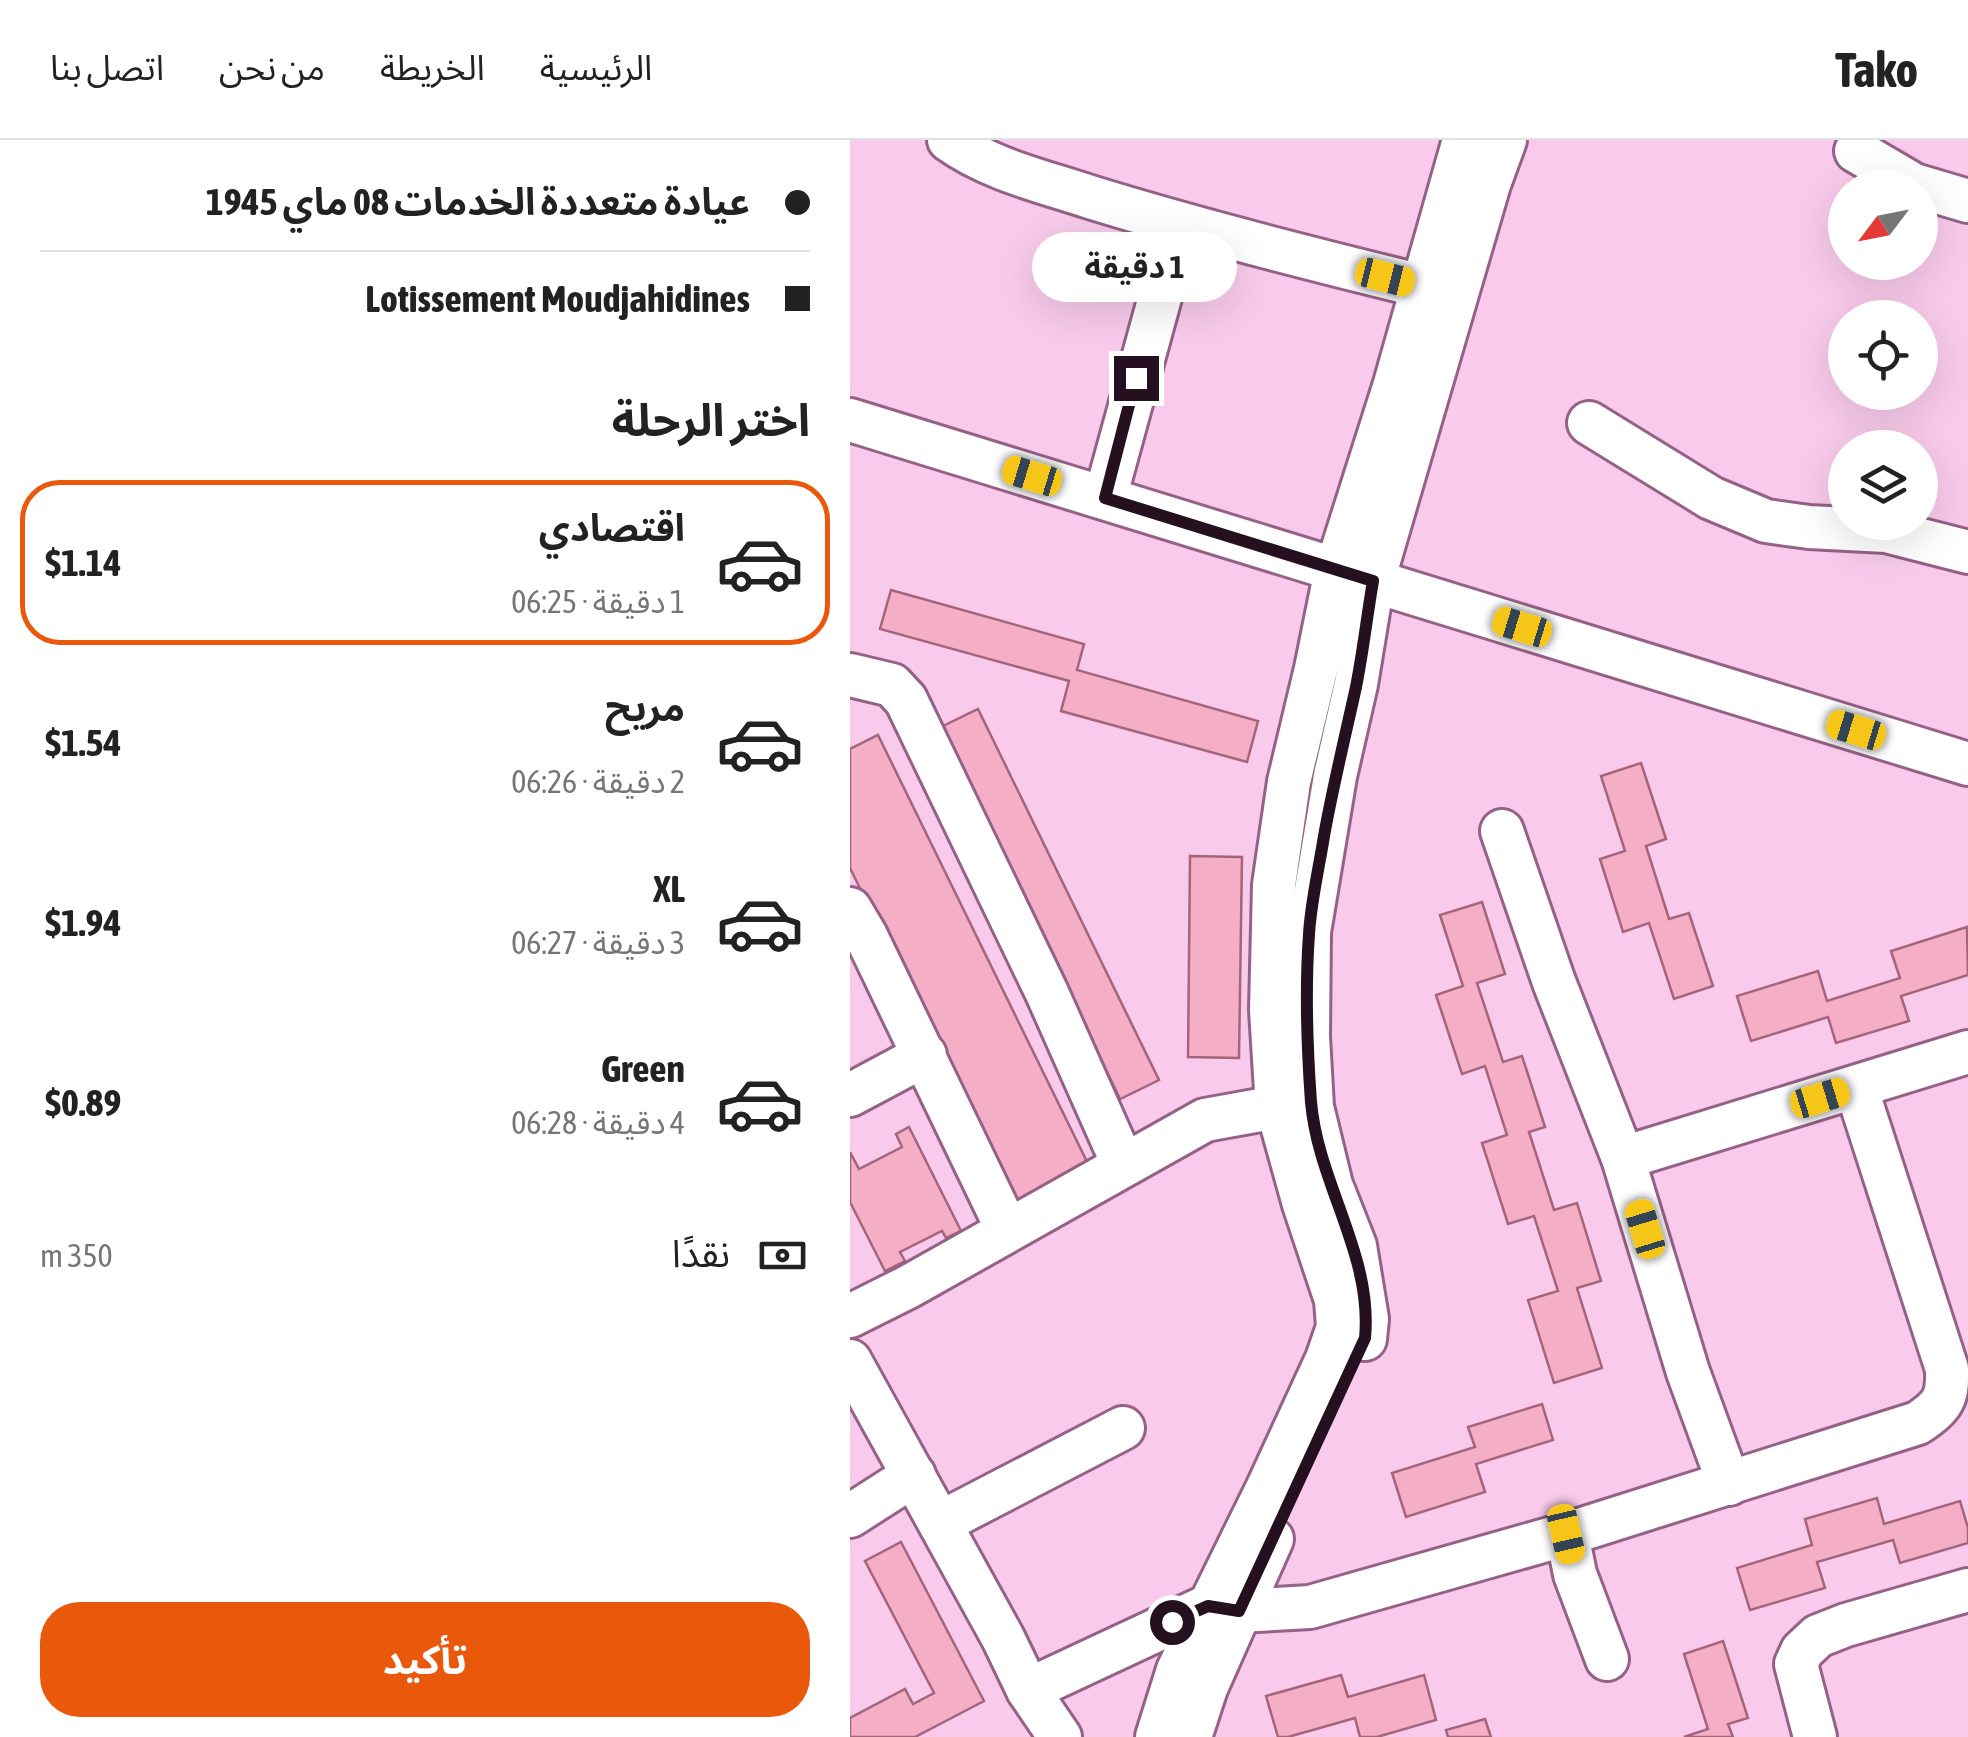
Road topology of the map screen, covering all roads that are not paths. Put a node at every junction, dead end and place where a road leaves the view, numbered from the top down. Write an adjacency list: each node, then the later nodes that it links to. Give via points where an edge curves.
1 (949, 140): 6 (street, via 994,166)
2 (1464, 140): 7 (street)
3 (1504, 140): 12 (street)
4 (1856, 150): 5 (street, via 1914,185)
5 (1968, 201)
6 (1180, 224): 7 (street); 10 (street)
7 (1422, 286): 12 (street)
8 (850, 420): 10 (street)
9 (1590, 423): 11 (street, via 1711,498 1766,521 1886,531)
10 (1105, 498): 12 (street)
11 (1968, 552)
12 (1355, 576): 14 (street); 15 (street, via 1316,669); 16 (street, via 1356,684)
13 (850, 675): 25 (street, via 892,686 906,700)
14 (1968, 764)
15 (1289, 782): 16 (street); 23 (street, via 1274,885 1271,1010)
16 (1330, 802): 23 (street, via 1309,932 1308,1038)
17 (1502, 831): 24 (street)
18 (850, 909): 20 (street)
19 (1968, 1052): 21 (street)
20 (924, 1055): 22 (street); 26 (street)
21 (1856, 1087): 24 (street); 31 (street, via 1947,1369 1948,1392 1918,1423)
22 (850, 1095)
23 (1294, 1107): 25 (street, via 1206,1120); 36 (street, via 1304,1204 1336,1300 1338,1327)
24 (1624, 1158): 31 (street)
25 (1123, 1164): 26 (street)
26 (1008, 1229): 27 (street)
27 (850, 1316)
28 (850, 1361): 30 (street)
29 (1123, 1428): 33 (street)
30 (914, 1474): 32 (street); 33 (street)
31 (1729, 1484): 34 (street)
32 (850, 1516)
33 (940, 1524): 38 (street)
34 (1566, 1534): 36 (street, via 1310,1607); 37 (street)
35 (1968, 1590): 42 (street, via 1846,1625 1802,1651 1796,1664)
36 (1223, 1608): 38 (street); 40 (street, via 1178,1670); 41 (street)
37 (1607, 1659)
38 (1028, 1690): 39 (street)
39 (1060, 1737)
40 (1157, 1737)
41 (1190, 1737)
42 (1815, 1737)

